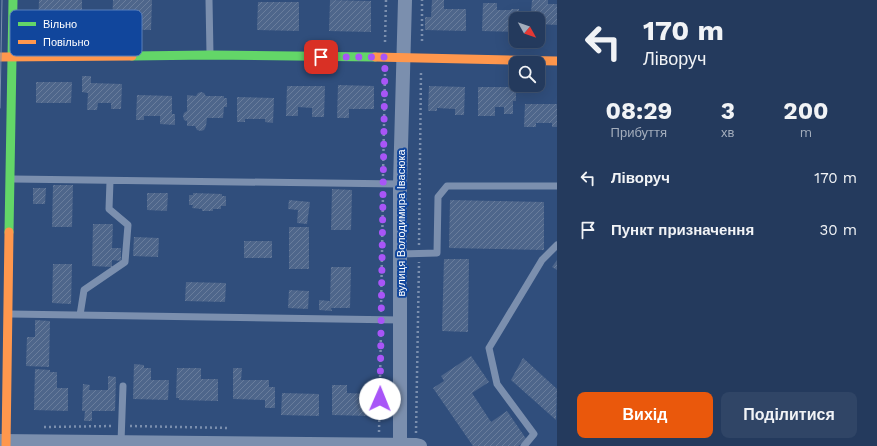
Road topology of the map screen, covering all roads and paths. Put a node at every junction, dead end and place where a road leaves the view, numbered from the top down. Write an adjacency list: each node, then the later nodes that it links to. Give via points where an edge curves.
1 (13, 0): 6 (main road)
2 (209, 0): 7 (lane)
3 (386, 0): 8 (path)
4 (405, 0): 9 (street, вулиця Володимира Івасюка)
5 (422, 0): 12 (path)
6 (13, 10)
7 (210, 55): 8 (main road); 11 (main road)
8 (385, 57): 9 (main road); 16 (path)
9 (404, 57): 12 (main road); 17 (street, вулиця Володимира Івасюка)
10 (0, 58): 11 (main road)
11 (12, 58): 14 (main road)
12 (422, 58): 13 (main road); 21 (path)
13 (557, 61)
14 (11, 179): 15 (lane); 22 (main road)
15 (110, 181): 16 (lane); 23 (lane, via 109,209 128,225 125,262 84,290)
16 (383, 184): 17 (lane); 24 (path)
17 (400, 184): 20 (street, вулиця Володимира Івасюка)
18 (557, 186): 21 (lane, via 447,186 438,198 437,253)
19 (557, 245): 32 (lane, via 542,260 489,348 497,384 534,434)
20 (401, 254): 21 (lane); 25 (street, вулиця Володимира Івасюка)
21 (419, 254): 30 (path)
22 (8, 314): 23 (lane); 28 (main road)
23 (80, 315): 24 (lane)
24 (381, 320): 25 (lane); 29 (path)
25 (401, 320): 31 (street, вулиця Володимира Івасюка)
26 (123, 386): 27 (lane)
27 (122, 442): 28 (street); 29 (street)
28 (4, 443)
29 (379, 445): 31 (street)
30 (418, 445): 31 (street)
31 (400, 446)
32 (524, 446)

